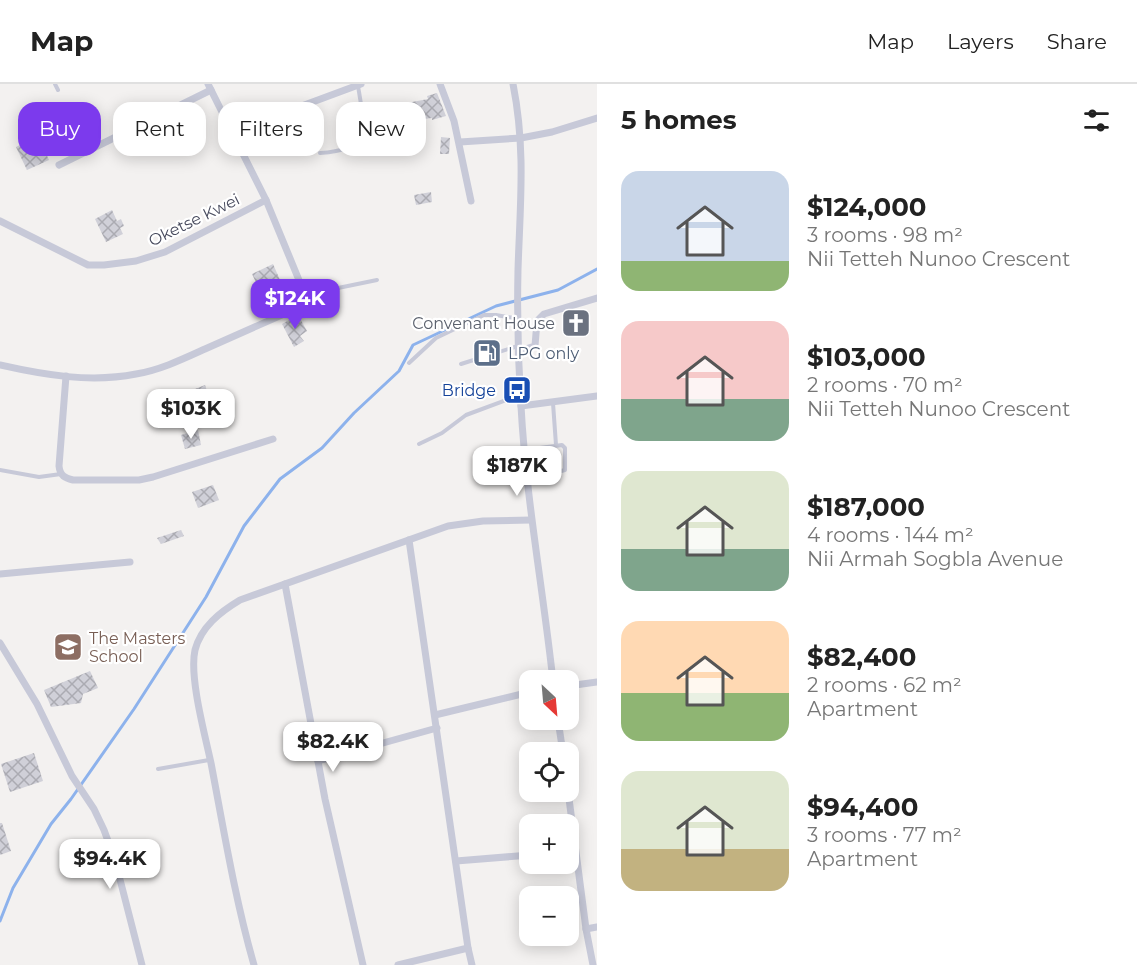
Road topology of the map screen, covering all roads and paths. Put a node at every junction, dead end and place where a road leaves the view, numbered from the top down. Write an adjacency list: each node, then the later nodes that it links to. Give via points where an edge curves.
1 (56, 84): 6 (lane)
2 (440, 84): 11 (street)
3 (513, 84): 10 (street)
4 (359, 85): 7 (street); 12 (lane, via 363,116 356,143 339,152)
5 (210, 87): 8 (street); 14 (street)
6 (58, 90)
7 (313, 102)
8 (218, 103)
9 (597, 118): 10 (street)
10 (521, 138): 11 (street); 21 (street)
11 (459, 142): 16 (street)
12 (324, 153)
13 (244, 156): 15 (street)
14 (59, 165)
15 (266, 200): 17 (street, Oketse Kwei, via 165,252 104,265 88,265); 19 (street)
16 (471, 201)
17 (0, 221)
18 (377, 280): 19 (lane)
19 (304, 295): 26 (street, via 293,310 156,369 115,377)
20 (597, 297): 22 (street, via 544,314 537,321 535,346)
21 (519, 319): 22 (street); 23 (lane, via 484,315 436,338)
22 (519, 348): 24 (lane); 27 (street)
23 (409, 363)
24 (461, 364)
25 (0, 365): 26 (street)
26 (66, 376): 36 (street)
27 (520, 395): 30 (street); 32 (lane, via 466,415)
28 (597, 396): 29 (street)
29 (553, 402): 30 (street); 33 (lane)
30 (521, 406): 34 (street)
31 (273, 439): 36 (street, via 139,480 73,480)
32 (418, 444)
33 (556, 445): 34 (lane); 37 (lane, via 565,448 565,470)
34 (525, 450): 37 (street)
35 (0, 470): 36 (lane, via 39,477)
36 (61, 474)
37 (527, 480): 38 (street)
38 (531, 519): 39 (street, via 448,526); 44 (street)
39 (409, 540): 42 (street); 48 (street)
40 (130, 562): 41 (street)
41 (0, 574)
42 (285, 584): 50 (street, via 225,609 207,627 196,648 193,663); 51 (street)
43 (0, 643): 59 (street, via 104,830)
44 (552, 670)
45 (597, 682): 46 (street)
46 (579, 684)
47 (519, 695): 48 (street)
48 (435, 715): 49 (street)
49 (436, 728): 51 (street); 54 (street)
50 (210, 760): 52 (lane); 60 (street, via 241,921)
51 (318, 761): 61 (street)
52 (158, 769)
53 (519, 856): 54 (street)
54 (456, 861): 58 (street)
55 (576, 874): 57 (street)
56 (597, 927): 57 (street)
57 (586, 929): 64 (street)
58 (468, 948): 62 (street); 63 (street)
59 (142, 965)
60 (254, 965)
61 (363, 965)
62 (398, 965)
63 (472, 965)
64 (593, 965)

